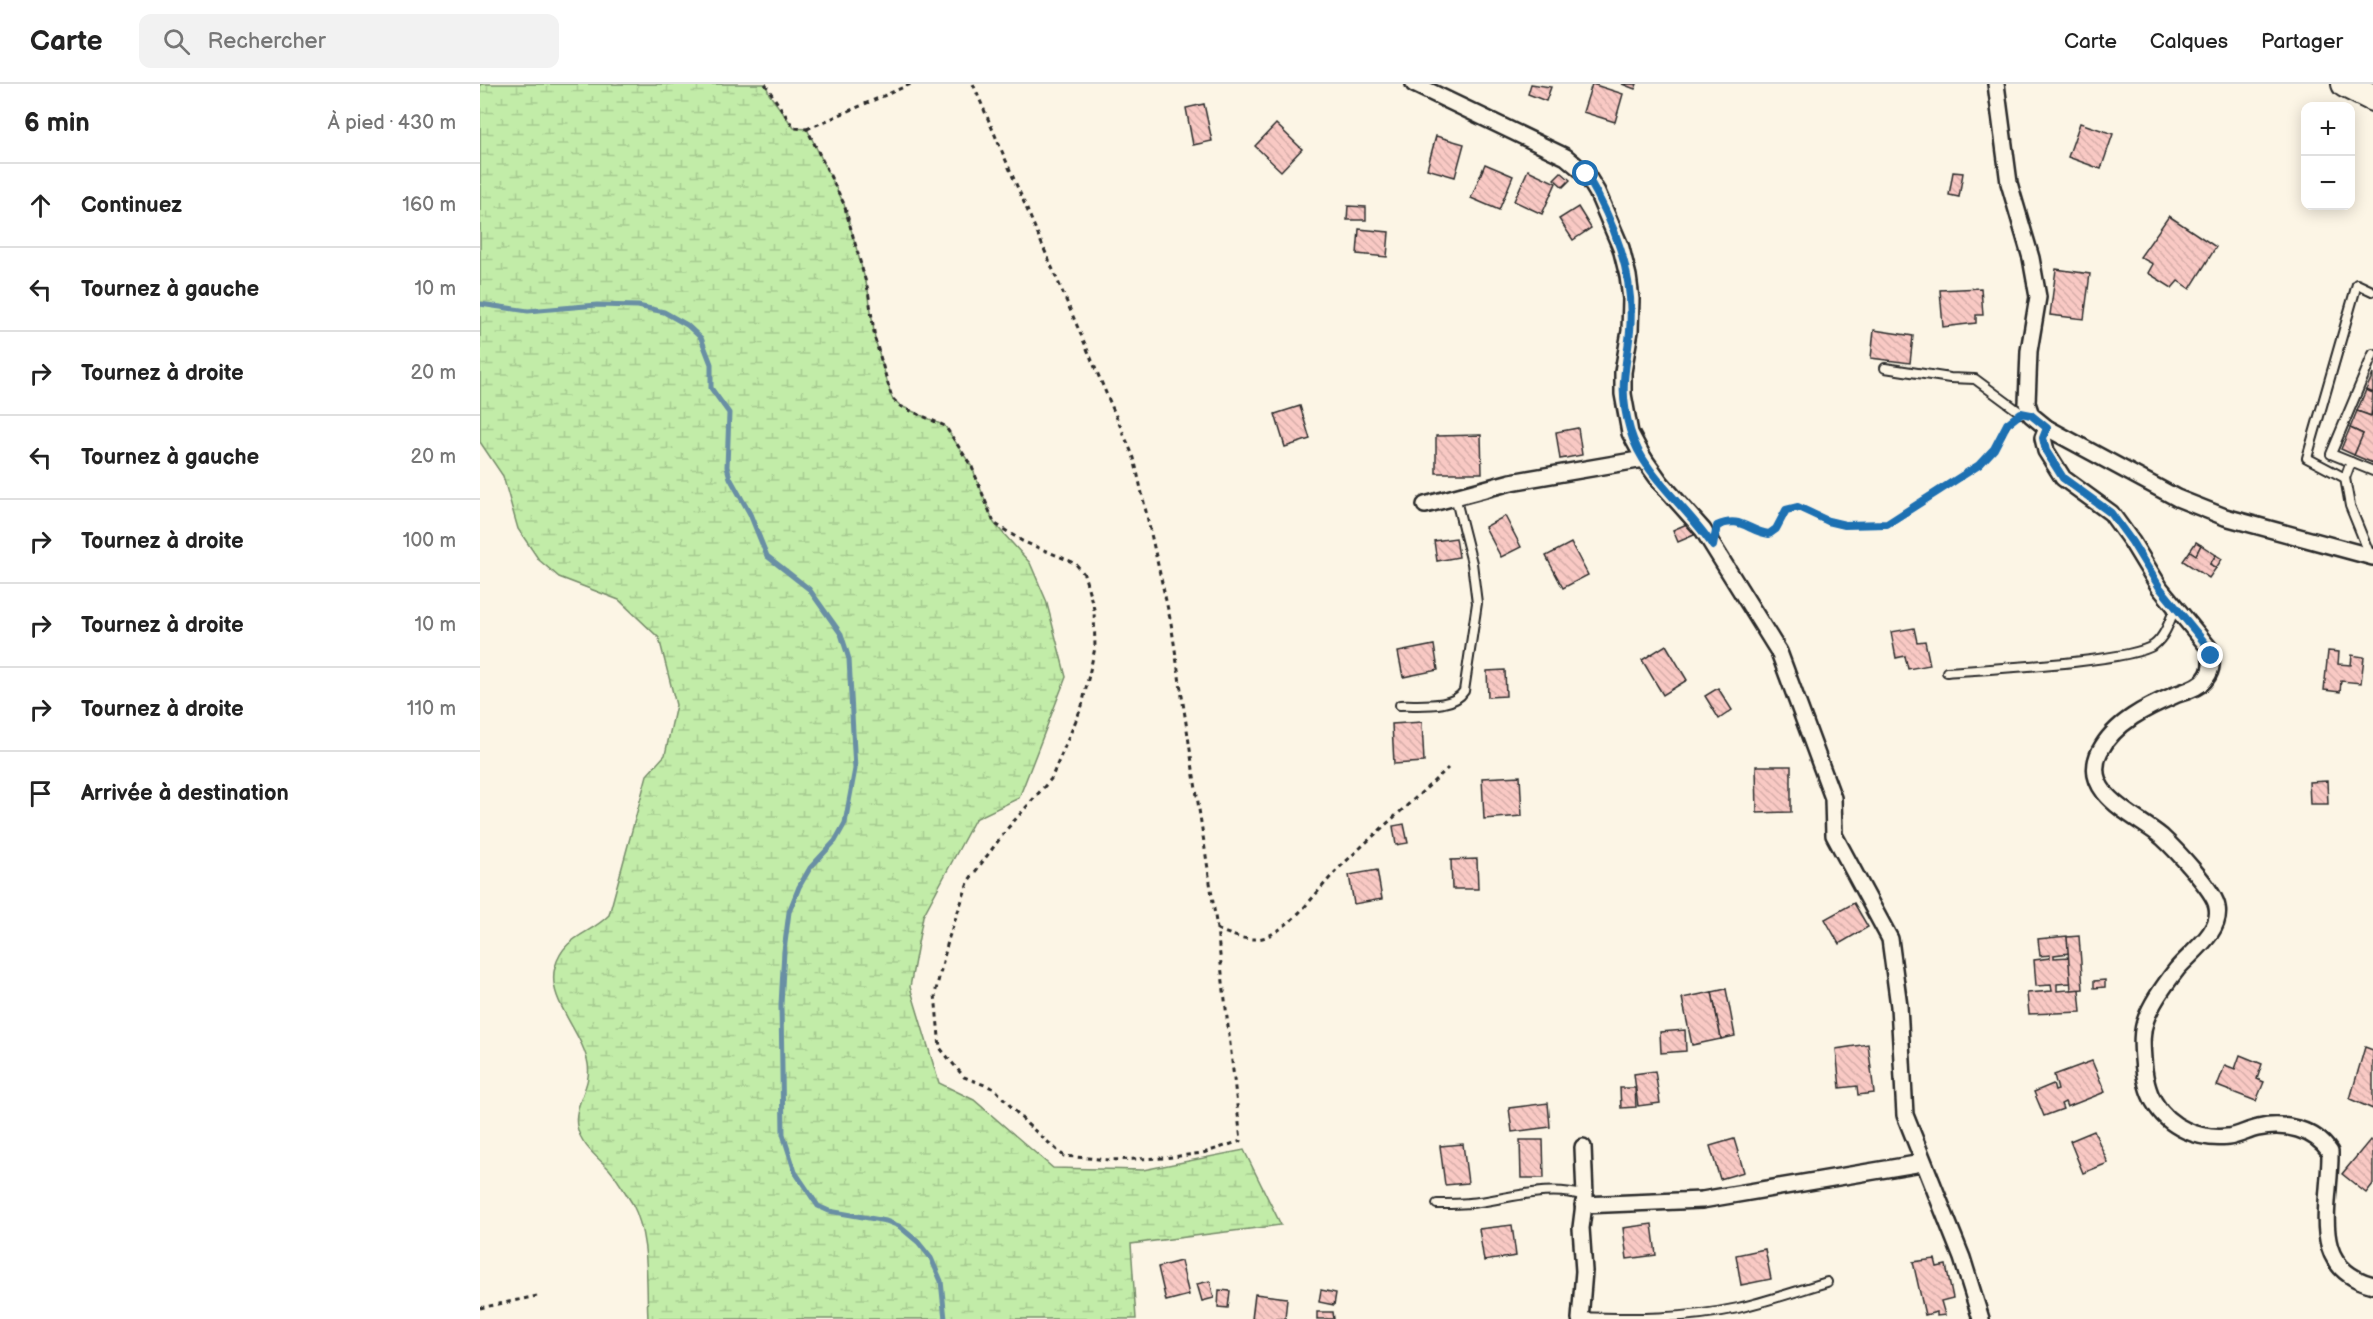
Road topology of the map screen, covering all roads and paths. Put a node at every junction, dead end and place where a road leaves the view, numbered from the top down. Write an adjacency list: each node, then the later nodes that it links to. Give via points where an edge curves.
1 (765, 84): 8 (path, via 794,128)
2 (911, 84): 8 (path)
3 (973, 84): 26 (path, via 1134,458 1171,623)
4 (1414, 84): 14 (street, via 1550,148 1586,174 1610,219 1628,276 1630,331 1623,394 1630,433)
5 (1996, 84): 12 (street, via 2009,183 2038,297 2029,351)
6 (2345, 84): 7 (highway)
7 (2373, 98)
8 (807, 129): 26 (path, via 844,204 892,398 900,406 945,426 972,467 994,523 1022,541 1075,562 1084,574 1094,609 1095,648 1082,706 1051,779 969,880 949,937 935,994 940,1048 964,1077 995,1089 1064,1156 1110,1160 1164,1158 1203,1153 1241,1142)
9 (2372, 291): 17 (lane, via 2356,284 2307,458)
10 (2373, 354): 15 (lane, via 2331,454)
11 (1885, 368): 12 (lane, via 1975,379)
12 (2026, 414): 13 (street); 20 (path, via 2007,424 1994,449 1979,465 1887,524 1845,525 1798,507 1786,510 1769,534 1756,532 1742,522 1727,521 1717,526)
13 (2047, 428): 21 (street, via 2177,498 2225,517); 22 (street, via 2043,438 2046,451 2063,478 2111,513)
14 (1644, 459): 18 (street); 20 (street)
15 (2351, 462): 16 (lane); 17 (lane)
16 (2373, 471)
17 (2345, 478): 21 (lane, via 2350,506)
18 (1455, 496): 19 (street); 24 (lane, via 1478,603 1464,691 1450,702)
19 (1425, 505)
20 (1713, 546): 28 (street, via 1779,652 1833,798 1834,835 1890,939 1899,1006 1905,1115)
21 (2372, 557)
22 (2175, 609): 23 (lane, via 2157,643 2145,650); 32 (street, via 2209,648 2212,667 2206,680 2142,710 2120,725 2107,739 2096,766 2101,789 2162,837 2214,895 2218,909 2217,922 2176,970 2146,1017 2142,1051 2148,1088 2164,1115 2190,1133 2230,1137 2271,1126 2292,1128 2323,1141 2330,1152 2326,1236 2332,1256 2354,1280)
23 (1947, 672)
24 (1400, 705)
25 (1448, 768): 26 (path, via 1338,869 1294,917 1269,936 1235,937)
26 (1217, 929)
27 (1583, 1147): 29 (street)
28 (1922, 1163): 29 (street, via 1702,1200); 36 (street, via 1962,1258)
29 (1584, 1200): 30 (lane, via 1565,1190 1477,1203); 35 (street)
30 (1437, 1204)
31 (1827, 1282): 35 (lane, via 1703,1314)
32 (2373, 1285)
33 (537, 1296): 34 (path)
34 (480, 1308)
35 (1580, 1318)
36 (1981, 1319)

